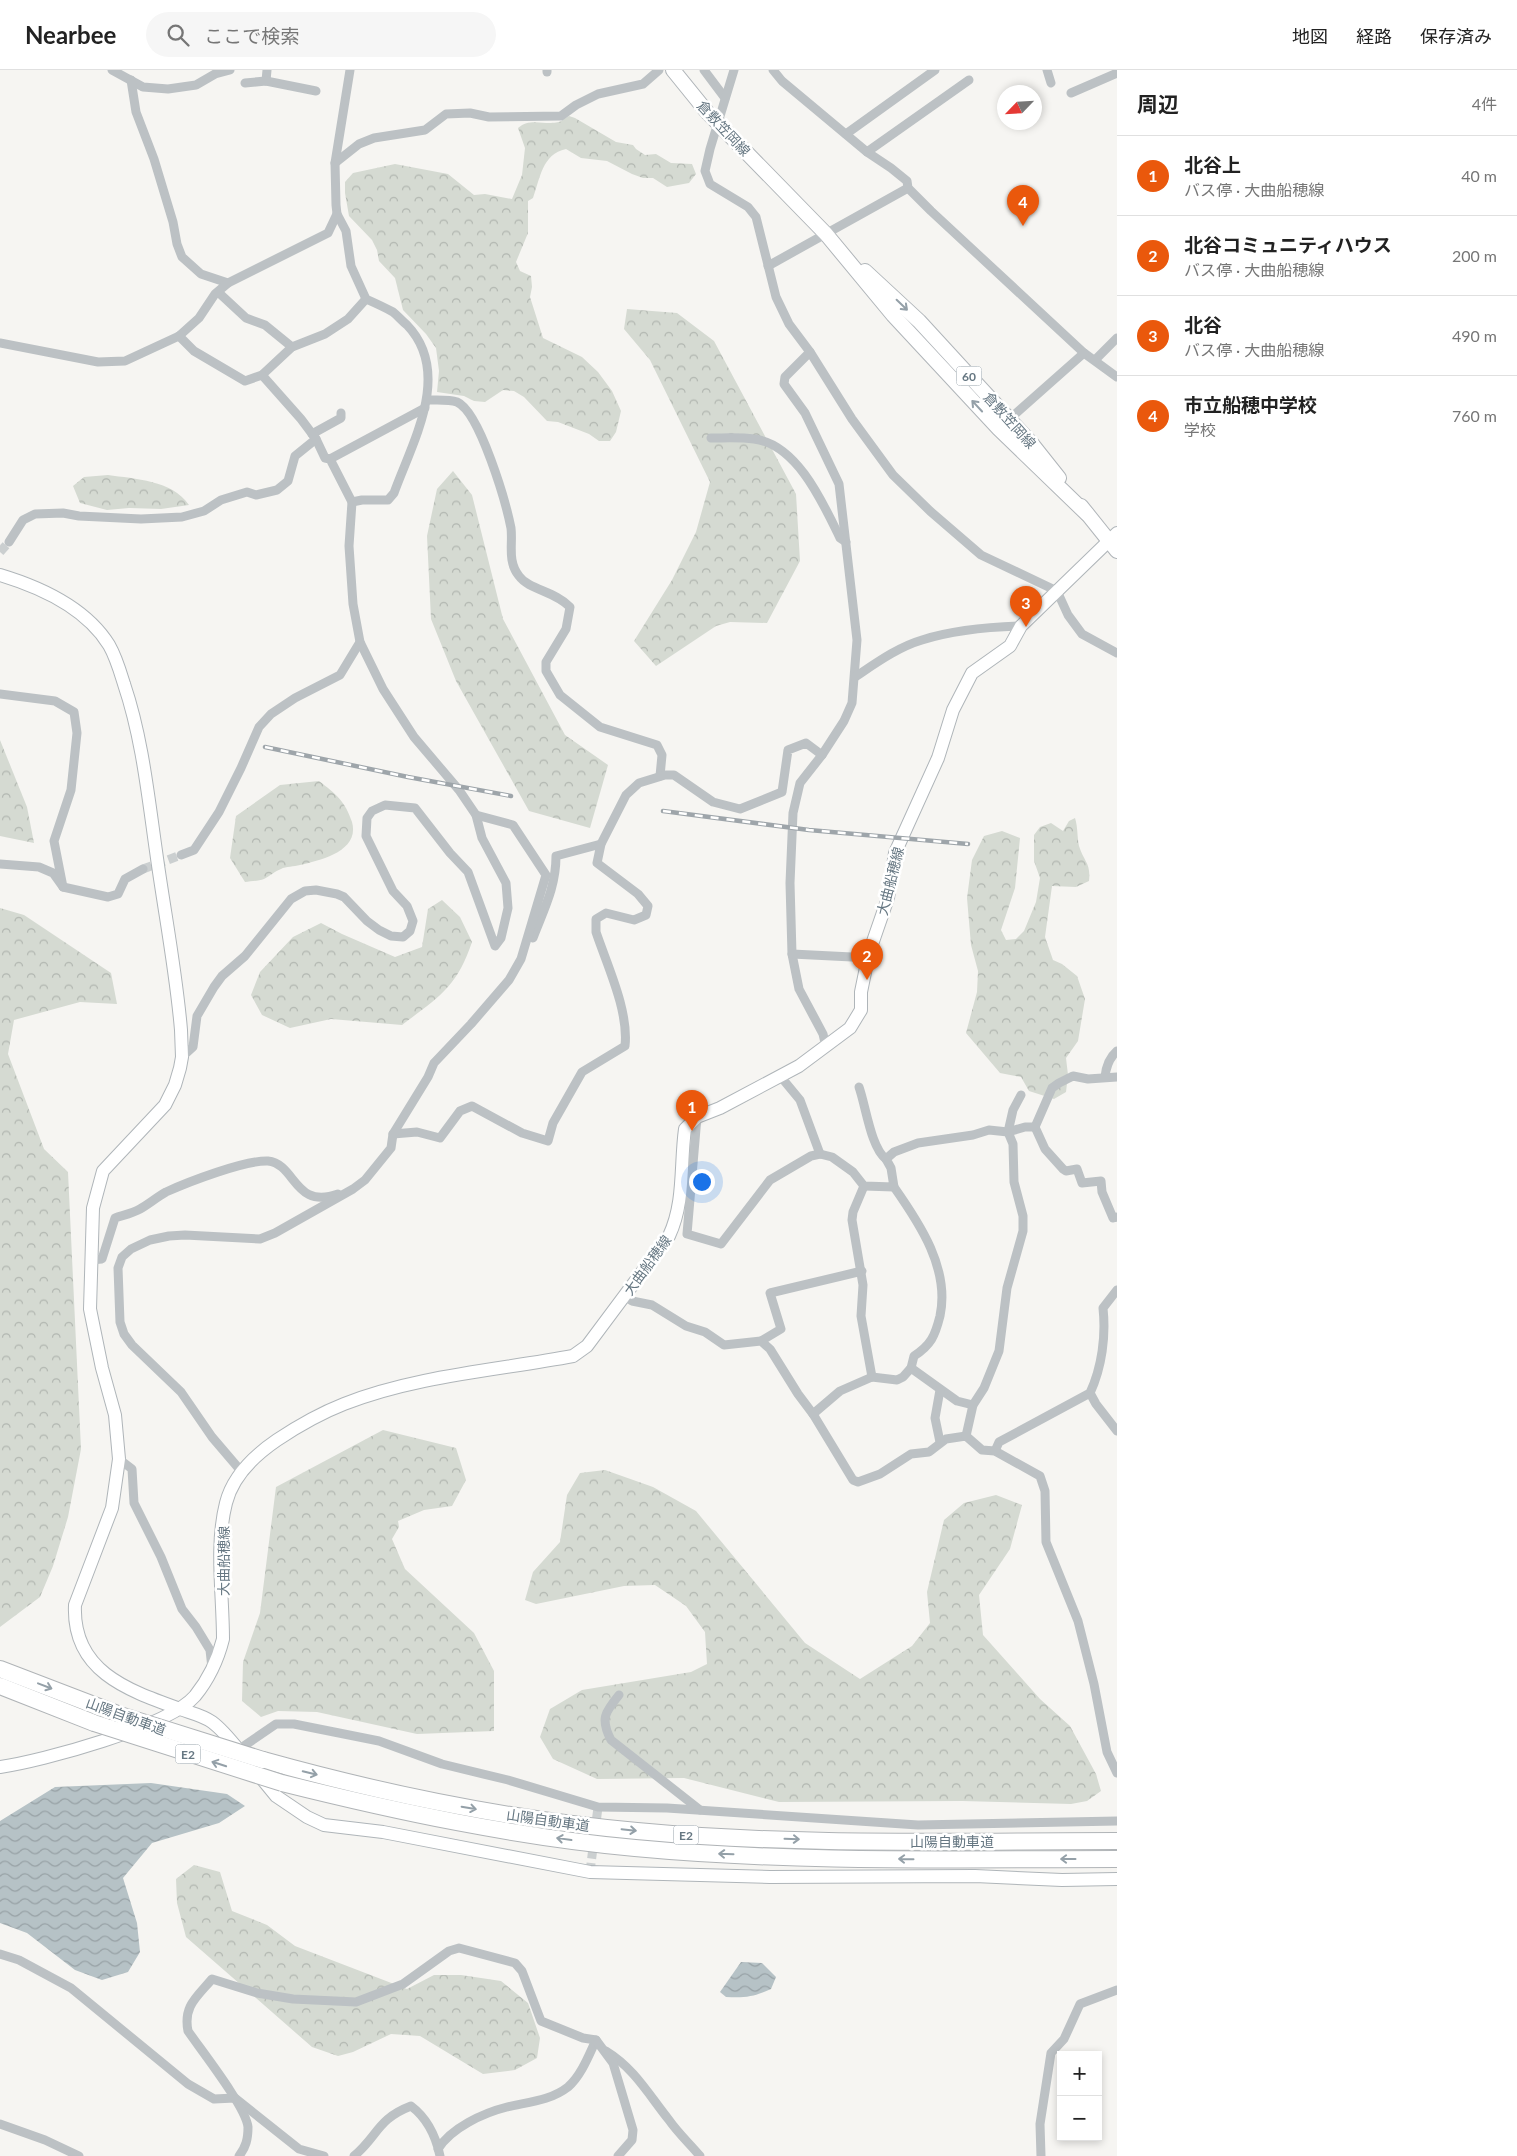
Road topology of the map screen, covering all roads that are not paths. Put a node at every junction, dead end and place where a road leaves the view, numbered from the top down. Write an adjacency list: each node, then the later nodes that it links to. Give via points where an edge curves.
1 (112, 70): 13 (street)
2 (230, 70): 13 (street, via 196,85 168,89 143,87)
3 (267, 70): 15 (street)
4 (350, 70): 24 (street)
5 (659, 70): 24 (street, via 643,84 598,94 561,116 446,114 426,130 374,138 359,144)
6 (673, 70): 21 (main road, 倉敷笠岡線 / 60)
7 (704, 70): 20 (street)
8 (734, 70): 20 (street)
9 (773, 70): 22 (street, via 782,82)
10 (1048, 70): 17 (street)
11 (929, 72): 22 (street)
12 (1117, 73): 19 (street)
13 (131, 80): 29 (street, via 136,112 154,159 182,257 201,274)
14 (969, 80): 23 (street)
15 (266, 81): 16 (street); 18 (street)
16 (245, 83)
17 (1051, 83)
18 (316, 91)
19 (1070, 93)
20 (726, 98): 21 (street)
21 (718, 122): 27 (main road, 倉敷笠岡線 / 60); 28 (street, via 706,171 710,184 748,207 756,217)
22 (846, 134): 23 (street)
23 (867, 152): 25 (street, via 907,181)
24 (335, 163): 26 (street)
25 (908, 188): 27 (street); 37 (street)
26 (337, 214): 29 (street, via 328,233); 31 (street, via 346,231 351,266)
27 (826, 234): 28 (street); 43 (main road, 倉敷笠岡線 / 60, via 919,321)
28 (768, 266): 36 (street, via 776,297 789,324)
29 (228, 283): 30 (street)
30 (218, 292): 32 (street); 35 (street, via 246,318 265,325)
31 (366, 299): 35 (street, via 348,319 325,334); 41 (street, via 394,313 415,334 424,353 428,377)
32 (179, 336): 34 (street, via 125,361 98,362); 39 (street, via 194,351 245,381)
33 (1117, 338): 38 (street)
34 (0, 343)
35 (292, 347): 39 (street)
36 (810, 352): 50 (street, via 785,377 784,384 805,413 839,484); 52 (street, via 852,419 893,475 981,555)
37 (1084, 353): 38 (street); 43 (street)
38 (1095, 360): 40 (street)
39 (262, 375): 44 (street)
40 (1117, 377)
41 (426, 404): 46 (street); 47 (street, via 394,493 388,500); 59 (street, via 457,402 466,408 490,456 511,528 511,560 519,577 531,586 553,594 570,607 566,629 546,662 546,671 560,695 600,727 657,745 662,755)
42 (341, 412): 44 (street, via 341,418)
43 (1004, 424): 48 (main road, 倉敷笠岡線 / 60, via 1032,444 1087,514)
44 (314, 437): 46 (street, via 325,458); 49 (street, via 295,456 288,481 277,490 256,495 247,492 182,517 141,519 35,514 23,520)
45 (711, 438): 50 (street, via 755,439 775,446 790,458 814,487 840,538)
46 (330, 459): 47 (street)
47 (352, 502): 54 (street, via 349,546 352,604)
48 (1115, 541): 52 (street, 大曲船穂線)
49 (8, 542)
50 (846, 542): 56 (street, via 858,640)
51 (0, 575): 71 (street, via 55,597 87,620 109,644 118,664 132,705 144,767 180,1011)
52 (1056, 592): 53 (street, 大曲船穂線); 55 (street, via 1082,634)
53 (1021, 626): 56 (street, via 984,627 921,640 884,657); 67 (street, 大曲船穂線, via 1010,646 972,673 953,710 938,758 895,853 888,898)
54 (360, 642): 60 (street, via 383,689 414,738); 62 (street, via 340,676 295,698 270,714 259,727 218,812 194,850)
55 (1117, 653)
56 (855, 677): 58 (street, via 852,703)
57 (0, 694): 65 (street, via 55,701 74,712 77,733 71,790 54,841)
58 (822, 756): 59 (street, via 806,743 788,750 782,792 740,809 713,802 674,775); 68 (street, via 800,783 792,813)
59 (660, 776): 61 (street, via 638,783 626,795)
60 (476, 815): 66 (street, via 513,825 546,875); 71 (street, via 482,838 506,883 508,908 501,938 495,946 468,872 415,808 385,805 367,818 366,836 393,891 407,906 413,921 410,931 403,937 391,936 367,921 337,894 305,891 291,899 245,956 222,976 197,1016 193,1047)
61 (601, 844): 66 (street, via 556,856 553,888 532,940); 80 (street, via 597,863 638,894 648,906 646,915 634,920 606,913 596,919 596,932 622,1010 625,1046 582,1072 553,1122 548,1141 522,1133 472,1106 460,1110 440,1138 418,1132)
62 (181, 855)
63 (0, 864): 65 (street, via 38,867 54,873)
64 (143, 869): 65 (street, via 125,878 118,894 108,898)
65 (63, 887)
66 (527, 942): 80 (street, via 509,980 434,1062)
67 (869, 953): 68 (street, via 852,957); 69 (street, 大曲船穂線, via 862,1010 850,1028)
68 (792, 954): 69 (street, via 799,989 823,1034)
69 (826, 1047): 72 (street, 大曲船穂線)
70 (1117, 1051): 73 (street, via 1106,1068)
71 (182, 1057): 87 (street, via 175,1084 164,1105 103,1171 92,1208)
72 (781, 1077): 77 (street, 大曲船穂線); 81 (street, via 800,1100)
73 (1105, 1077): 74 (street); 78 (street, via 1088,1079 1073,1076 1058,1083 1052,1088)
74 (1117, 1077)
75 (859, 1087): 82 (street, via 874,1145)
76 (1021, 1095): 79 (street, via 1013,1110)
77 (697, 1117): 81 (street, via 687,1234 722,1244 770,1180); 90 (street, 大曲船穂線, via 686,1129 680,1204 674,1224 669,1236)
78 (1035, 1127): 79 (street); 86 (street, via 1044,1149 1063,1170 1077,1169 1082,1183 1101,1181 1113,1218)
79 (1008, 1132): 82 (street, via 989,1130 918,1143 894,1152); 96 (street, via 1013,1144 1014,1182 1023,1216 1023,1232 1007,1288 999,1351 987,1382)
80 (393, 1134): 85 (street, via 387,1154)
81 (820, 1154): 83 (street, via 844,1164)
82 (886, 1159): 84 (street)
83 (864, 1186): 84 (street); 88 (street, via 852,1220)
84 (894, 1187): 92 (street, via 927,1239 943,1289 937,1327 929,1346 914,1356)
85 (353, 1189): 87 (street, via 315,1197 296,1185 279,1164 268,1161 232,1168 166,1192 141,1208 115,1218 102,1259); 103 (street, via 260,1239 169,1236 150,1240 122,1257 118,1268 120,1322 124,1334 132,1346 182,1392 212,1437)
86 (1117, 1217)
87 (91, 1260): 102 (street, via 91,1317 115,1415)
88 (862, 1271): 91 (street, via 770,1293 781,1329); 93 (street, via 861,1316)
89 (1117, 1290): 95 (street, via 1103,1308 1102,1347)
90 (624, 1296): 91 (street, via 652,1305 724,1345); 103 (street, 大曲船穂線, via 587,1346 573,1356 441,1379 372,1394 343,1404 270,1444)
91 (761, 1341): 97 (street, via 770,1349)
92 (912, 1368): 93 (street, via 897,1380); 94 (street)
93 (872, 1377): 97 (street, via 840,1391)
94 (940, 1390): 96 (street, via 957,1401); 100 (street, via 935,1418)
95 (1090, 1393): 98 (street); 101 (street, via 999,1442)
96 (973, 1405): 99 (street)
97 (814, 1414): 100 (street, via 853,1480 858,1482 880,1474 911,1454 930,1452)
98 (1117, 1431)
99 (966, 1436): 100 (street); 101 (street, via 982,1450)
100 (940, 1442)
101 (995, 1451): 111 (street, via 1040,1476 1045,1491 1046,1542 1078,1621 1107,1752)
102 (120, 1459): 105 (street, via 132,1469 134,1503 182,1609 210,1650); 108 (street, via 112,1508 74,1605 78,1640 99,1670 118,1683)
103 (241, 1471): 105 (street, 大曲船穂線, via 226,1502 222,1522 223,1639)
104 (0, 1668): 114 (highway, 山陽自動車道 / E2, one-way to 114, bridge, via 120,1715 263,1760 367,1787 470,1808 567,1823 701,1836)
105 (212, 1668): 108 (street, 大曲船穂線, via 194,1697)
106 (0, 1686): 115 (highway, 山陽自動車道 / E2, one-way to 106, bridge, via 702,1853 634,1848 473,1825 282,1783 94,1723)
107 (619, 1695): 112 (street, via 604,1719 610,1740 637,1758)
108 (179, 1709): 109 (street, via 213,1722); 110 (street, 大曲船穂線, via 81,1748)
109 (238, 1750): 112 (street, via 276,1724 294,1724 379,1741 442,1764 508,1780 598,1808); 116 (street, via 276,1796 324,1825 382,1832 590,1872 770,1877)
110 (0, 1767)
111 (1117, 1773)
112 (700, 1811): 113 (street, via 918,1825)
113 (1117, 1821)
114 (1117, 1841)
115 (1117, 1859)
116 (1117, 1879)
117 (0, 1954): 120 (street, via 19,1960 71,1988 188,2084 214,2099)
118 (1117, 1990): 129 (street, via 1080,2004 1064,2039 1051,2053 1040,2124)
119 (599, 2044): 120 (street, via 541,2021 524,1976 515,1963 459,1948 404,1984 356,2002 293,1999 257,1993 212,1979 190,2004 186,2019 188,2031); 122 (street, via 570,2086 555,2096 483,2116 444,2139); 127 (street, via 613,2064 634,2130 632,2140); 128 (street, via 635,2074)
120 (235, 2098): 124 (street, via 248,2125 246,2146); 125 (street, via 300,2149)
121 (0, 2124): 123 (street)
122 (439, 2152): 126 (street, via 428,2123 411,2106 395,2112 381,2124)
123 (79, 2156)
124 (239, 2156)
125 (324, 2156)
126 (354, 2156)
127 (618, 2156)
128 (700, 2156)
129 (1041, 2156)

